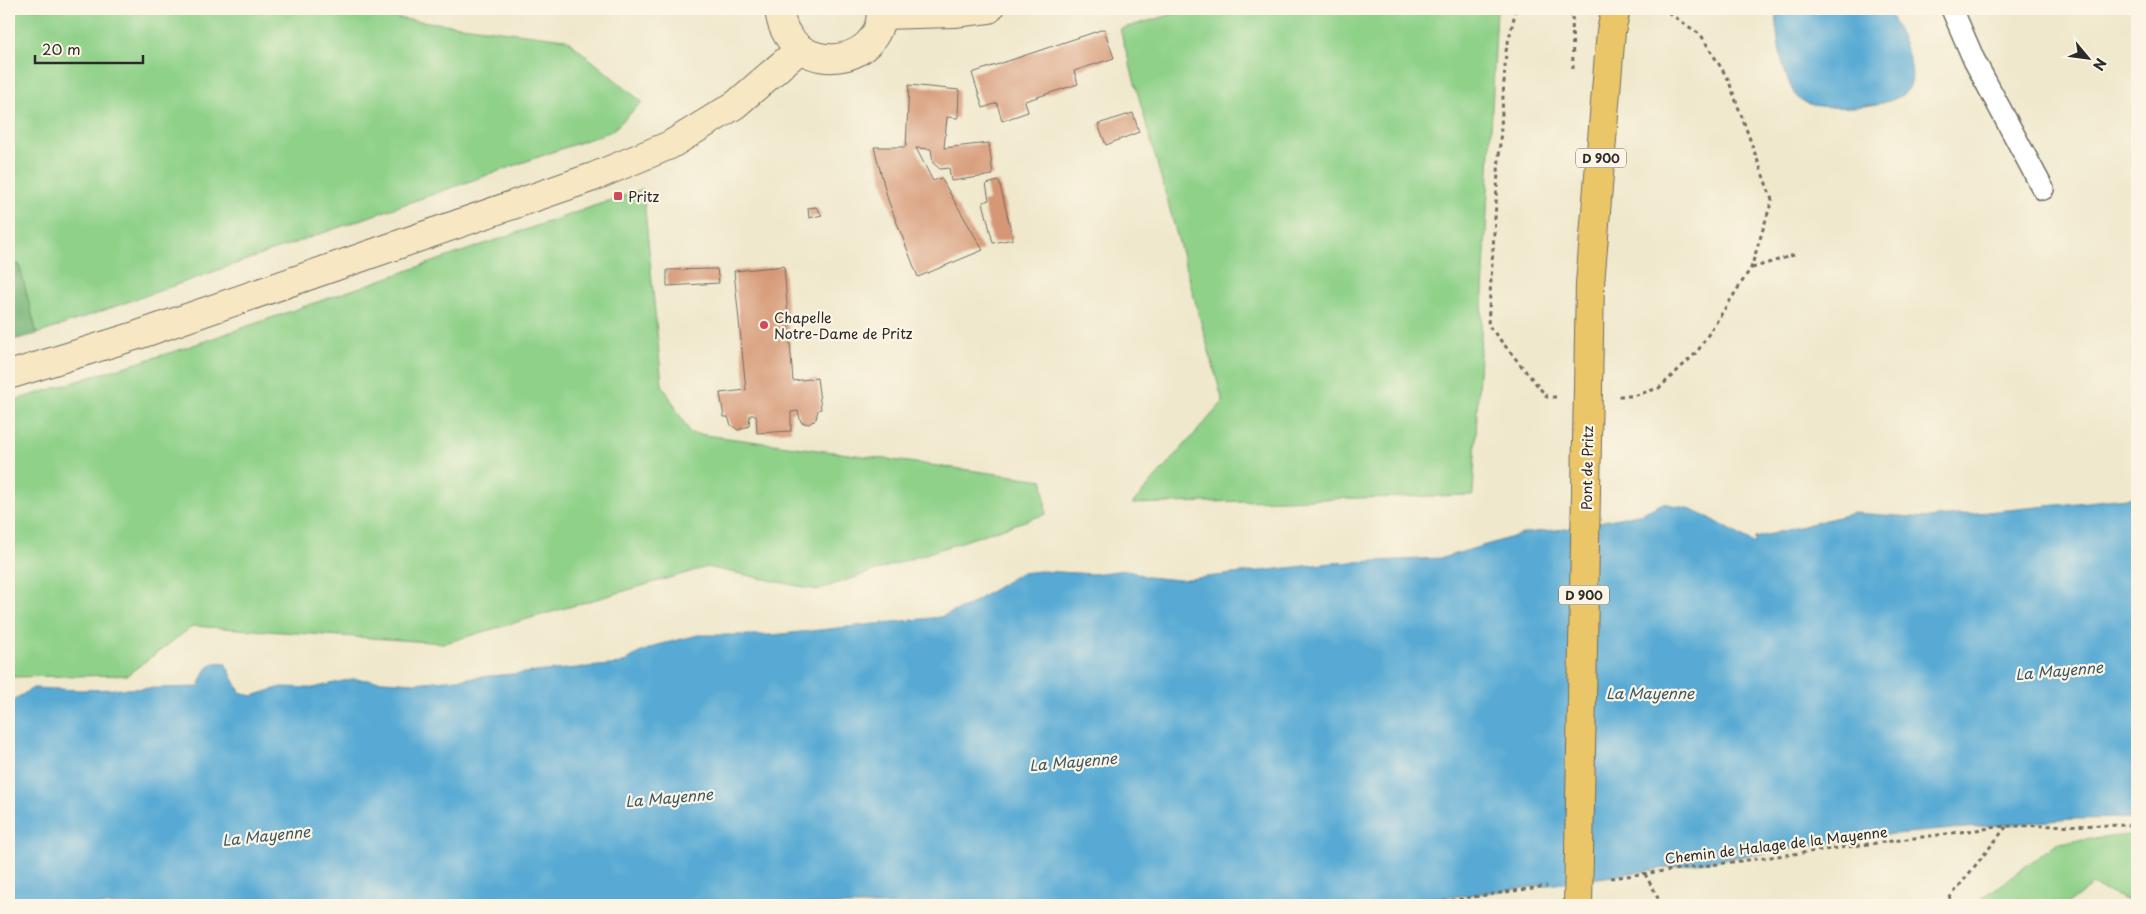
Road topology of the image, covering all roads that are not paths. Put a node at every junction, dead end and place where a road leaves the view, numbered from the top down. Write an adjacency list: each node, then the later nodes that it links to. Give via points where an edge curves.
1 (780, 9): 6 (main road, via 782,25)
2 (989, 9): 4 (main road, via 954,13)
3 (1952, 9): 7 (lane, via 1974,60)
4 (881, 12): 6 (main road, via 876,32 865,46 850,55 833,59 815,57)
5 (1611, 16): 9 (main road, Pont de Pritz / D 900, bridge, via 1590,284)
6 (800, 49): 8 (main road, via 735,105 670,145 593,176 156,328)
7 (2043, 189)
8 (9, 375)
9 (1578, 905)

